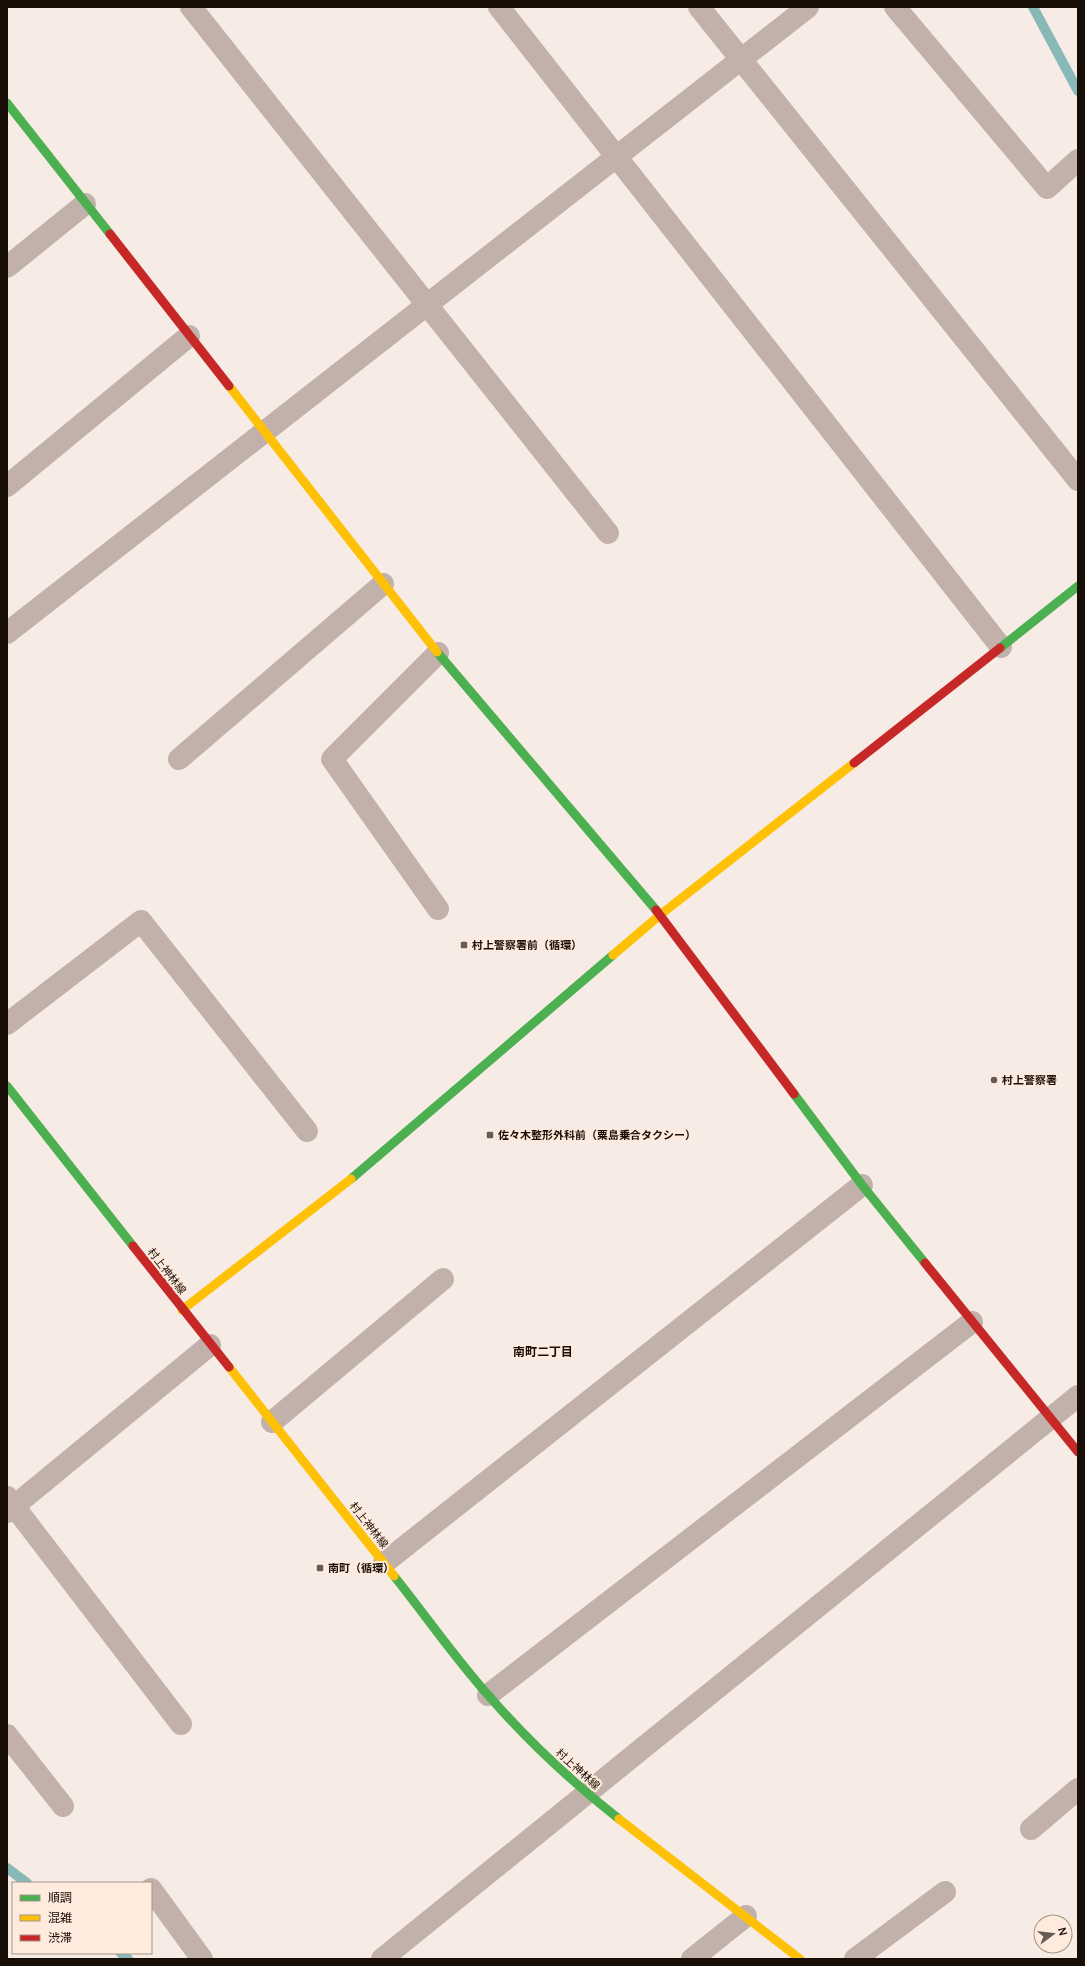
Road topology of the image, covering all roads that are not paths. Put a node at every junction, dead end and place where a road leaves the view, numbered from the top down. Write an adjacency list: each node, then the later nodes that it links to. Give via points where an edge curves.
1 (191, 7): 12 (street)
2 (499, 7): 8 (street)
3 (699, 7): 6 (street)
4 (808, 7): 6 (street)
5 (895, 7): 9 (street, via 1047,188)
6 (740, 59): 8 (street); 15 (street)
7 (7, 103): 10 (street)
8 (617, 156): 12 (street); 21 (street)
9 (1078, 160)
10 (85, 204): 11 (street); 13 (street)
11 (7, 267)
12 (426, 305): 14 (street); 17 (street)
13 (189, 336): 14 (street); 16 (street)
14 (264, 432): 18 (street); 20 (street)
15 (1078, 480)
16 (7, 486)
17 (608, 533)
18 (383, 584): 22 (street); 23 (street)
19 (1078, 586): 21 (street)
20 (7, 633)
21 (1001, 647): 25 (street)
22 (438, 653): 24 (street, via 332,759); 25 (street)
23 (179, 759)
24 (438, 909)
25 (660, 915): 29 (street); 31 (street, via 346,1184)
26 (7, 1024): 28 (street, via 141,921)
27 (7, 1086): 31 (street, 村上神林線)
28 (307, 1131)
29 (862, 1185): 32 (street); 39 (street)
30 (443, 1279): 36 (street)
31 (182, 1310): 33 (street, 村上神林線)
32 (972, 1322): 35 (street); 40 (street)
33 (210, 1345): 36 (street, 村上神林線); 38 (street)
34 (1078, 1396): 35 (street)
35 (1050, 1418): 37 (street); 45 (street)
36 (272, 1422): 39 (street, 村上神林線)
37 (1078, 1452)
38 (9, 1505): 41 (street)
39 (384, 1564): 40 (street, 村上神林線)
40 (488, 1695): 45 (street, 村上神林線, via 534,1744)
41 (181, 1724)
42 (7, 1735): 43 (street)
43 (14, 1757): 46 (street)
44 (1078, 1790): 47 (street)
45 (586, 1792): 50 (street, 村上神林線); 52 (street)
46 (63, 1806)
47 (1031, 1829)
48 (152, 1890): 51 (street)
49 (945, 1892): 55 (street)
50 (746, 1916): 53 (street); 54 (street, 村上神林線)
51 (202, 1959)
52 (382, 1959)
53 (692, 1959)
54 (800, 1959)
55 (855, 1959)

